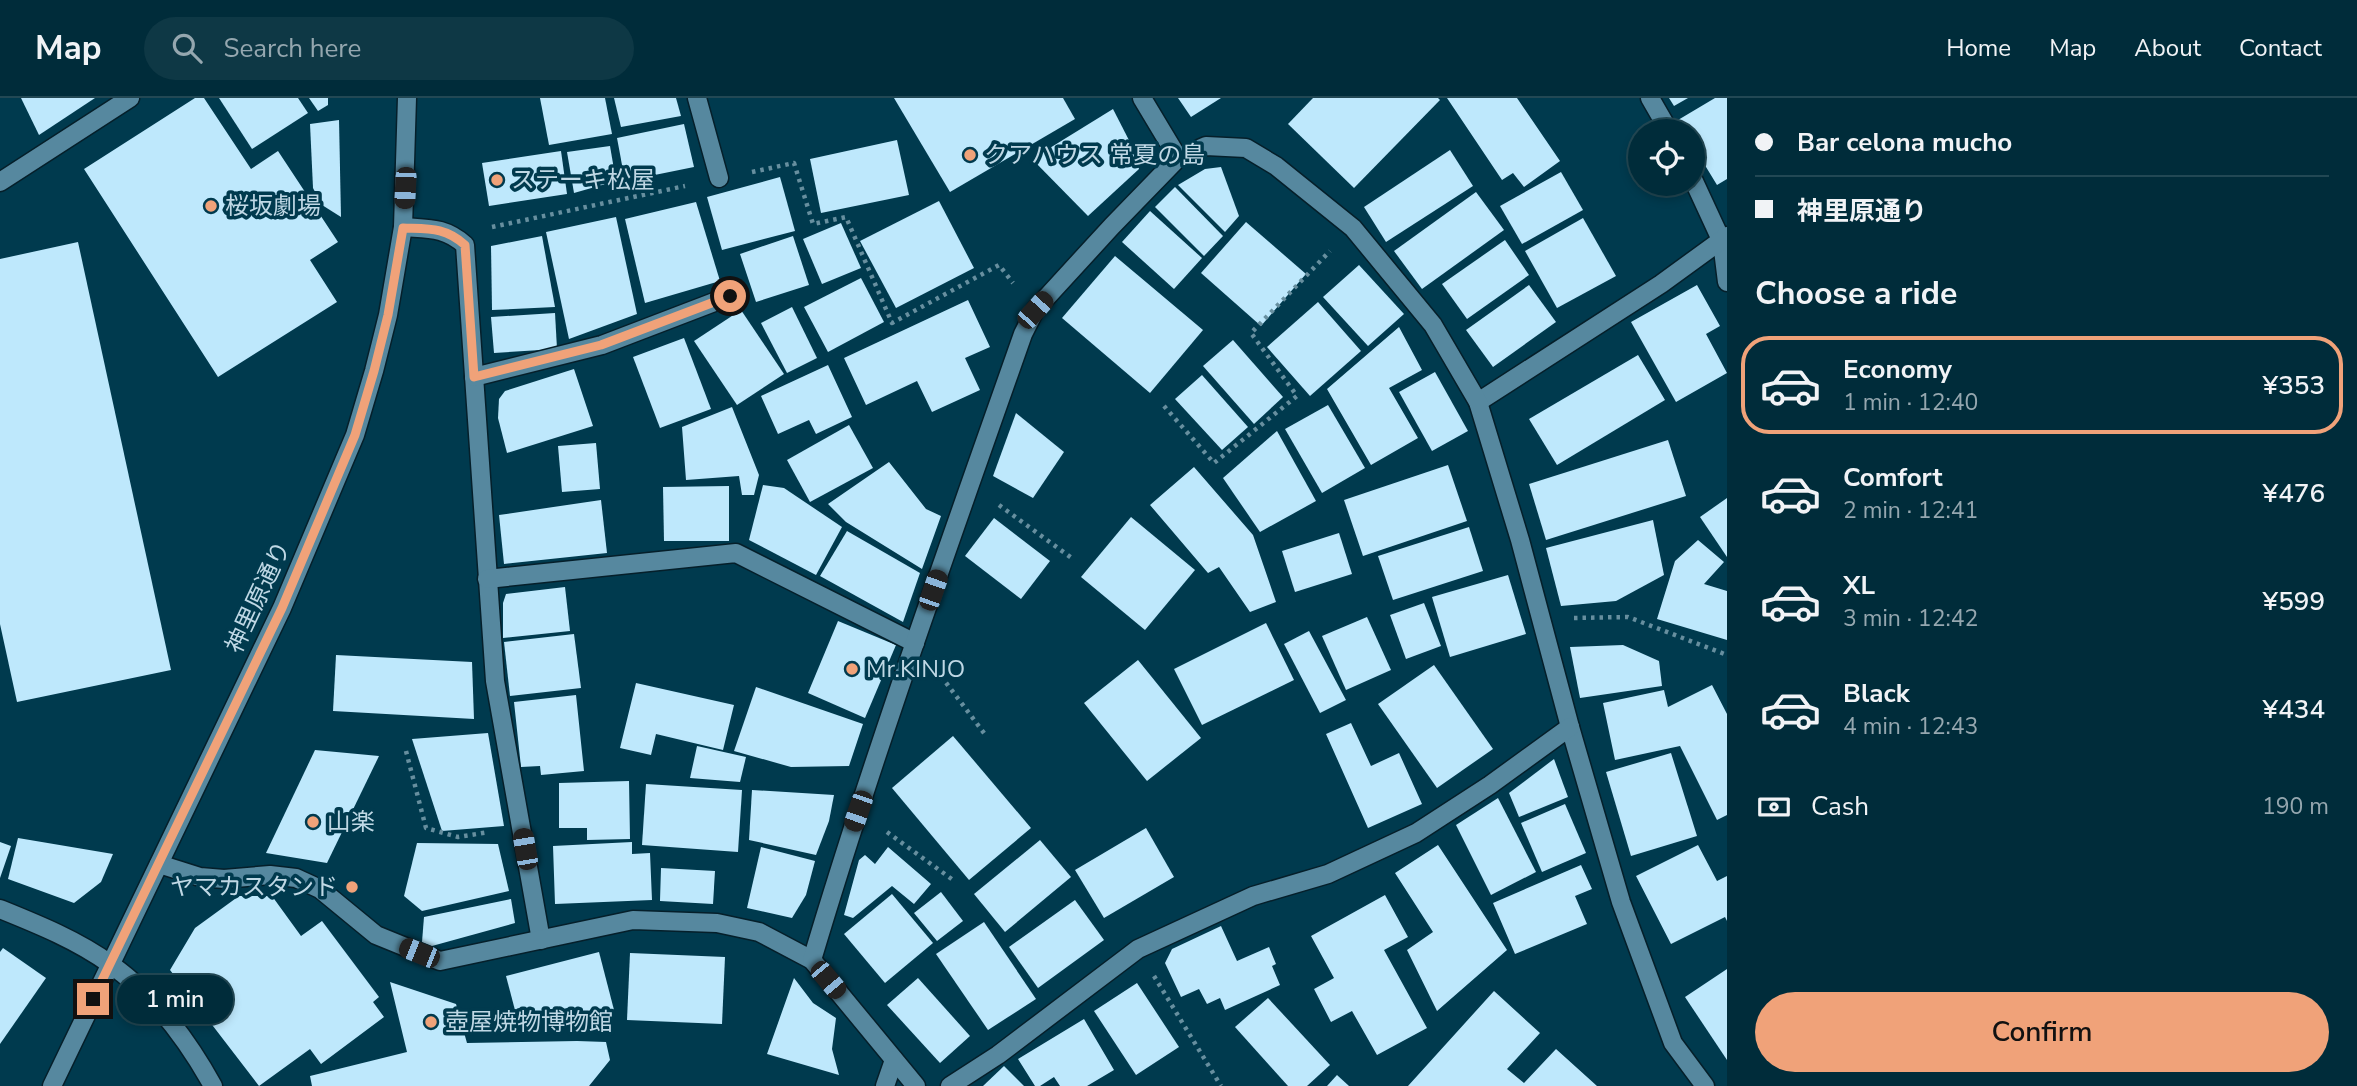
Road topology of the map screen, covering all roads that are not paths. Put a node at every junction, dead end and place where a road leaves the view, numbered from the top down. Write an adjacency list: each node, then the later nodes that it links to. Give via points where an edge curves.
1 (130, 98): 9 (street)
2 (407, 98): 11 (street, 神里原通り)
3 (698, 98): 8 (street)
4 (1142, 98): 7 (street)
5 (1650, 98): 6 (street)
6 (1662, 119)
7 (1178, 158): 16 (street, via 1206,146 1246,148 1276,166 1353,228 1433,325); 18 (street, via 1035,310)
8 (719, 178)
9 (0, 182)
10 (1702, 196): 12 (street)
11 (403, 228): 15 (street, via 437,229 465,245); 20 (street, 神里原通り, via 388,315 355,435 282,608)
12 (1725, 239): 13 (street); 16 (street)
13 (1727, 282)
14 (730, 296): 15 (street, via 601,345)
15 (474, 377): 17 (street)
16 (1478, 402): 19 (street)
17 (487, 579): 18 (street, via 736,553); 22 (street, via 495,681)
18 (915, 643): 23 (street)
19 (1570, 727): 30 (street, via 1416,832 1328,874 1253,896 1138,949); 31 (street, via 1645,972 1673,1043)
20 (159, 864): 22 (street, via 200,877 296,878 320,889 376,935 440,961); 24 (street, 神里原通り)
21 (0, 909): 24 (street)
22 (541, 940): 23 (street, via 633,920 717,923 759,932)
23 (812, 960): 25 (street)
24 (111, 964): 26 (street, 神里原通り); 27 (street, via 176,1029)
25 (894, 1060): 28 (street); 29 (street)
26 (51, 1086)
27 (213, 1086)
28 (885, 1086)
29 (916, 1086)
30 (950, 1086)
31 (1705, 1086)

